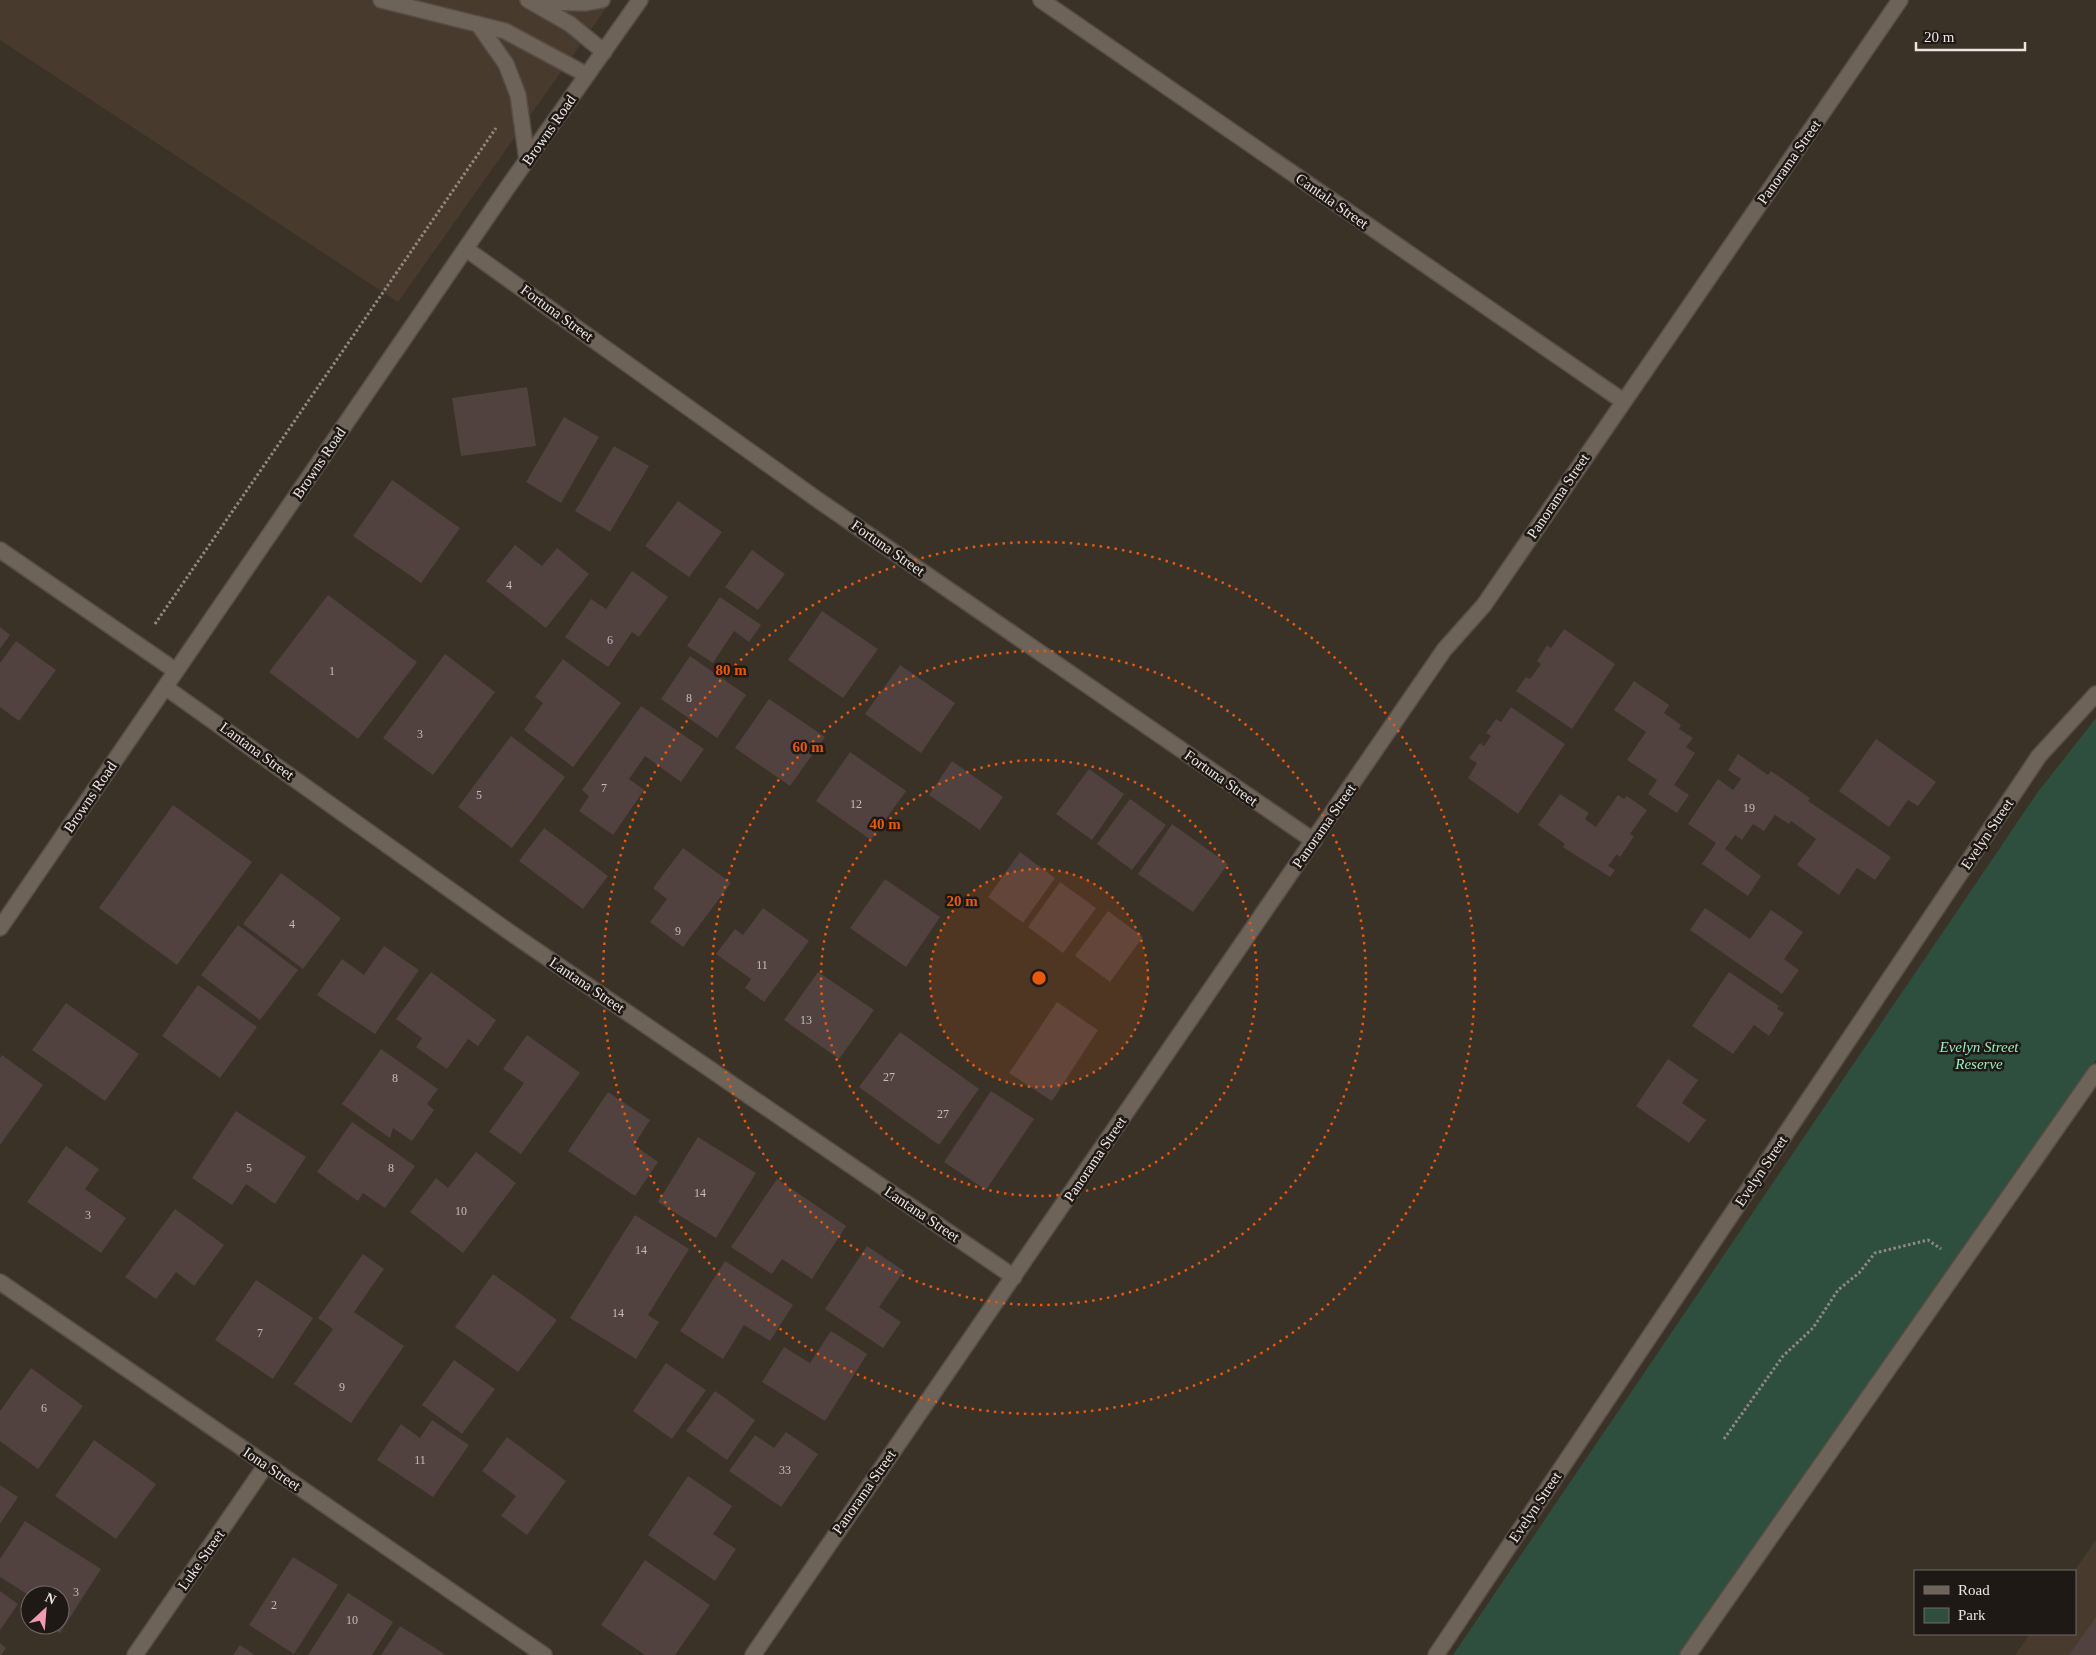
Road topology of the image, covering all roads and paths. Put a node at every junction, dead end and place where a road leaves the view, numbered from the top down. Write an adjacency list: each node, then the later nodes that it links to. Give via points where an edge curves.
1 (381, 0): 7 (street)
2 (602, 0): 6 (street, via 586,3)
3 (640, 0): 8 (street, Browns Road)
4 (1041, 0): 13 (street, Cantala Street)
5 (1900, 0): 13 (street, Panorama Street)
6 (530, 1): 8 (street, via 570,24)
7 (478, 24): 9 (street, via 505,31); 10 (street, via 506,64)
8 (604, 52): 9 (street, Browns Road)
9 (588, 75): 11 (street, Browns Road)
10 (518, 95): 11 (street); 15 (path)
11 (527, 160): 12 (street, Browns Road)
12 (466, 248): 16 (street, Browns Road); 19 (street, Fortuna Street, via 818,500)
13 (1623, 401): 19 (street, Panorama Street, via 1484,605 1444,650)
14 (0, 550): 15 (street)
15 (140, 647): 16 (street)
16 (176, 671): 17 (street, Browns Road)
17 (165, 687): 20 (street, Browns Road); 23 (street, Lantana Street, via 508,931)
18 (2096, 694): 30 (street, Evelyn Street, via 2039,756)
19 (1314, 841): 23 (street, Panorama Street)
20 (0, 928)
21 (2096, 1072): 22 (street)
22 (1962, 1264): 25 (path, via 1928,1240 1875,1253 1859,1273 1838,1290 1813,1328 1782,1356); 31 (street)
23 (1014, 1277): 29 (street, Panorama Street)
24 (0, 1282): 26 (street, Iona Street)
25 (1724, 1439)
26 (266, 1466): 27 (street, Luke Street); 28 (street, Iona Street)
27 (135, 1655)
28 (544, 1655)
29 (753, 1655)
30 (1436, 1655)
31 (1688, 1655)

